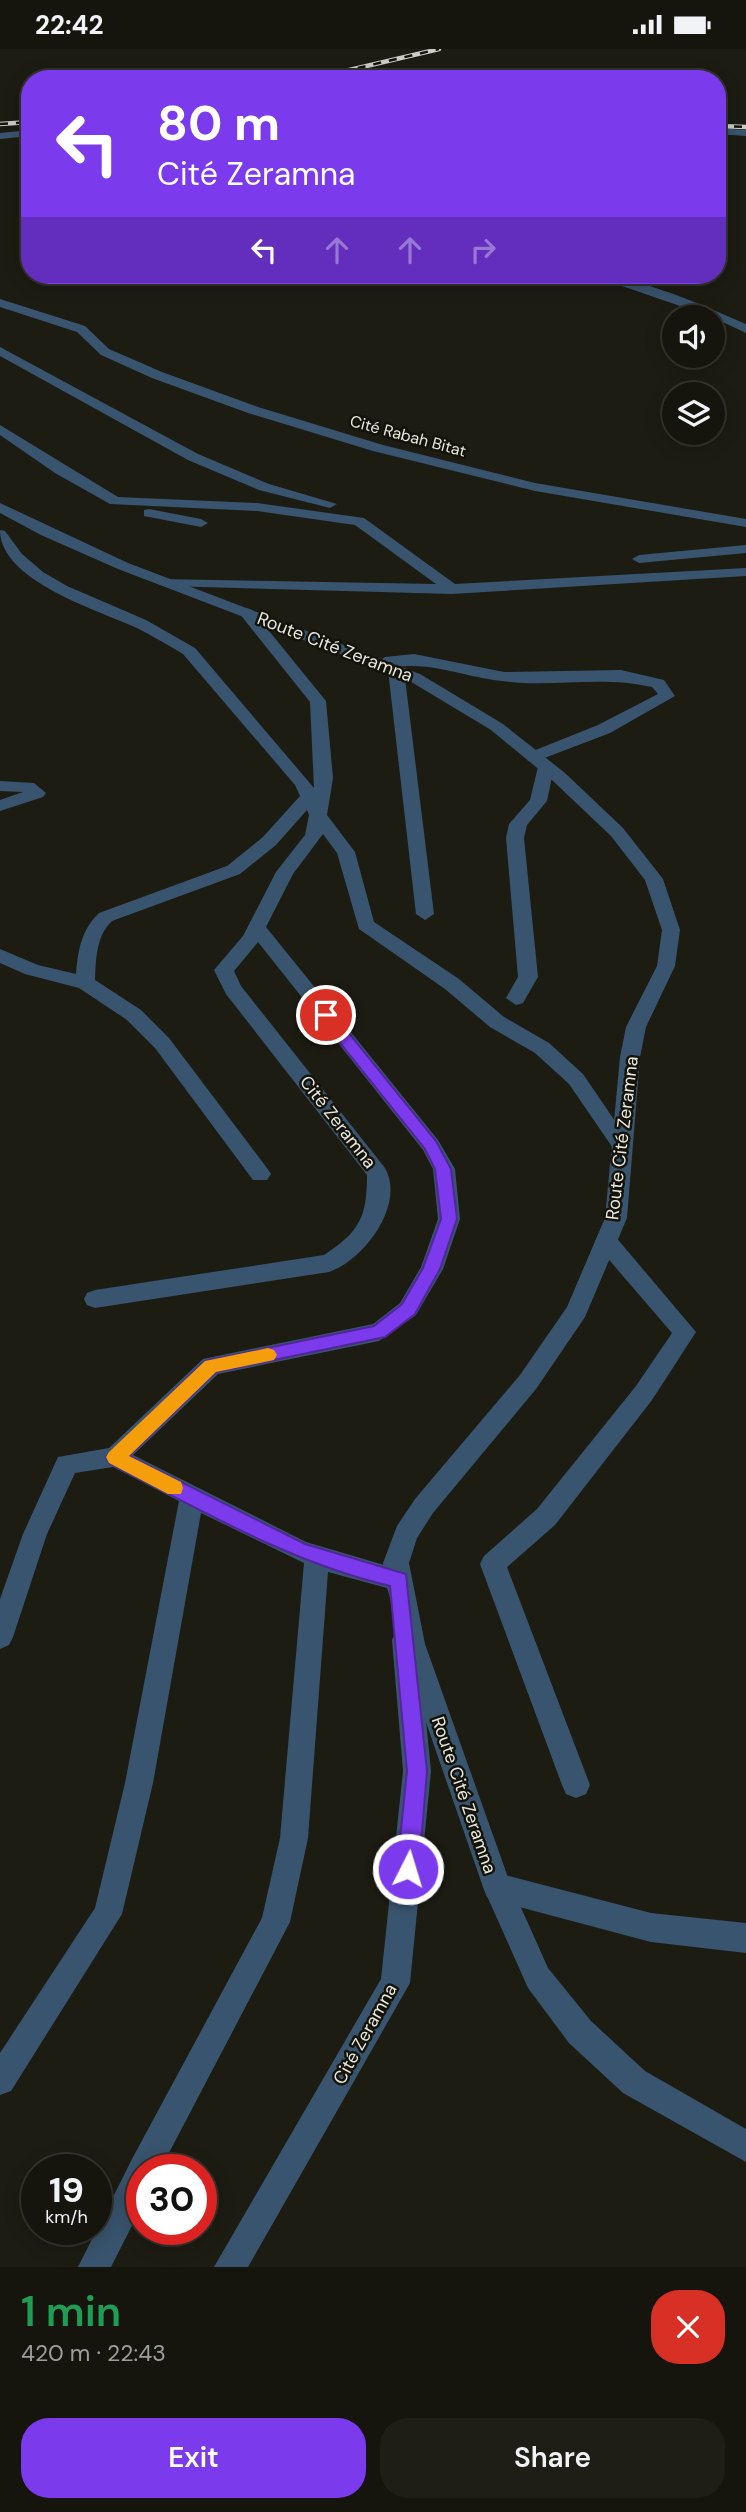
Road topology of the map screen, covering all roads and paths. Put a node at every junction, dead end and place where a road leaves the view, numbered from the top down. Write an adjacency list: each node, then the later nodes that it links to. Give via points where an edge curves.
1 (726, 131): 3 (street)
2 (21, 132): 4 (street)
3 (746, 132)
4 (0, 134)
5 (624, 284): 7 (street)
6 (0, 303): 14 (street, Cité Rabah Bitat, via 81,329 105,352 157,375 253,410 378,447 535,487)
7 (746, 329)
8 (0, 351): 12 (street, via 193,457 264,487 340,507)
9 (0, 429): 10 (street, via 60,470)
10 (118, 501): 12 (street, via 257,507); 13 (street)
11 (0, 507): 19 (street, Route Cité Zeramna)
12 (359, 521): 20 (street)
13 (201, 523)
14 (746, 523)
15 (0, 534): 25 (street, via 12,555 74,596 173,639 189,651 303,783)
16 (746, 549): 17 (street)
17 (639, 559)
18 (746, 572): 20 (street)
19 (163, 582): 20 (street); 21 (street, Route Cité Zeramna)
20 (452, 589)
21 (247, 613): 22 (street, Route Cité Zeramna); 27 (street, Cité Zeramna, via 318,701 324,778)
22 (388, 667): 23 (street, Route Cité Zeramna, via 471,709); 23 (street, via 391,660 414,659 504,677 621,675 658,683 667,696); 28 (street)
23 (540, 762): 32 (street, via 538,801 518,824 515,838 528,977); 33 (street, Route Cité Zeramna, via 638,855 654,879 671,930 666,966 636,1027)
24 (0, 786): 26 (street, via 28,787 37,793)
25 (309, 796): 27 (street); 31 (street, via 285,828 224,876 117,910 97,925)
26 (0, 806)
27 (318, 815): 29 (street, Cité Zeramna, via 314,835 285,872); 33 (street, via 346,852 366,925 452,984 497,1022 542,1048 576,1079)
28 (425, 914)
29 (257, 928): 36 (street, Cité Zeramna, via 224,970 233,989 378,1174 379,1201 372,1223 356,1245 328,1263); 37 (street, via 431,1145 443,1169 449,1219 432,1269 408,1309 379,1332 211,1366)
30 (0, 955): 31 (street, via 32,970)
31 (85, 983): 34 (street, via 134,1015 162,1043)
32 (516, 998)
33 (622, 1146): 35 (street, Route Cité Zeramna, via 616,1218)
34 (260, 1174)
35 (606, 1241): 40 (street, Route Cité Zeramna, via 577,1311 528,1381 406,1534 396,1563); 42 (street, via 685,1332 644,1393 546,1517 494,1563)
36 (95, 1299)
37 (115, 1457): 38 (street); 41 (street, via 67,1464 35,1534)
38 (192, 1497): 39 (street); 45 (street, via 139,1783 108,1914)
39 (317, 1557): 40 (street); 47 (street, via 294,1838 276,1922)
40 (400, 1580): 43 (street, Route Cité Zeramna, via 412,1644); 50 (street, Cité Zeramna, via 417,1771 395,1983)
41 (0, 1637)
42 (576, 1785)
43 (497, 1887): 44 (street, via 611,1920 713,1938); 46 (street, Route Cité Zeramna, via 538,1978 580,2032 634,2082)
44 (746, 1938)
45 (0, 2080)
46 (746, 2146)
47 (151, 2154)
48 (126, 2203): 49 (street)
49 (94, 2267)
50 (230, 2267)

